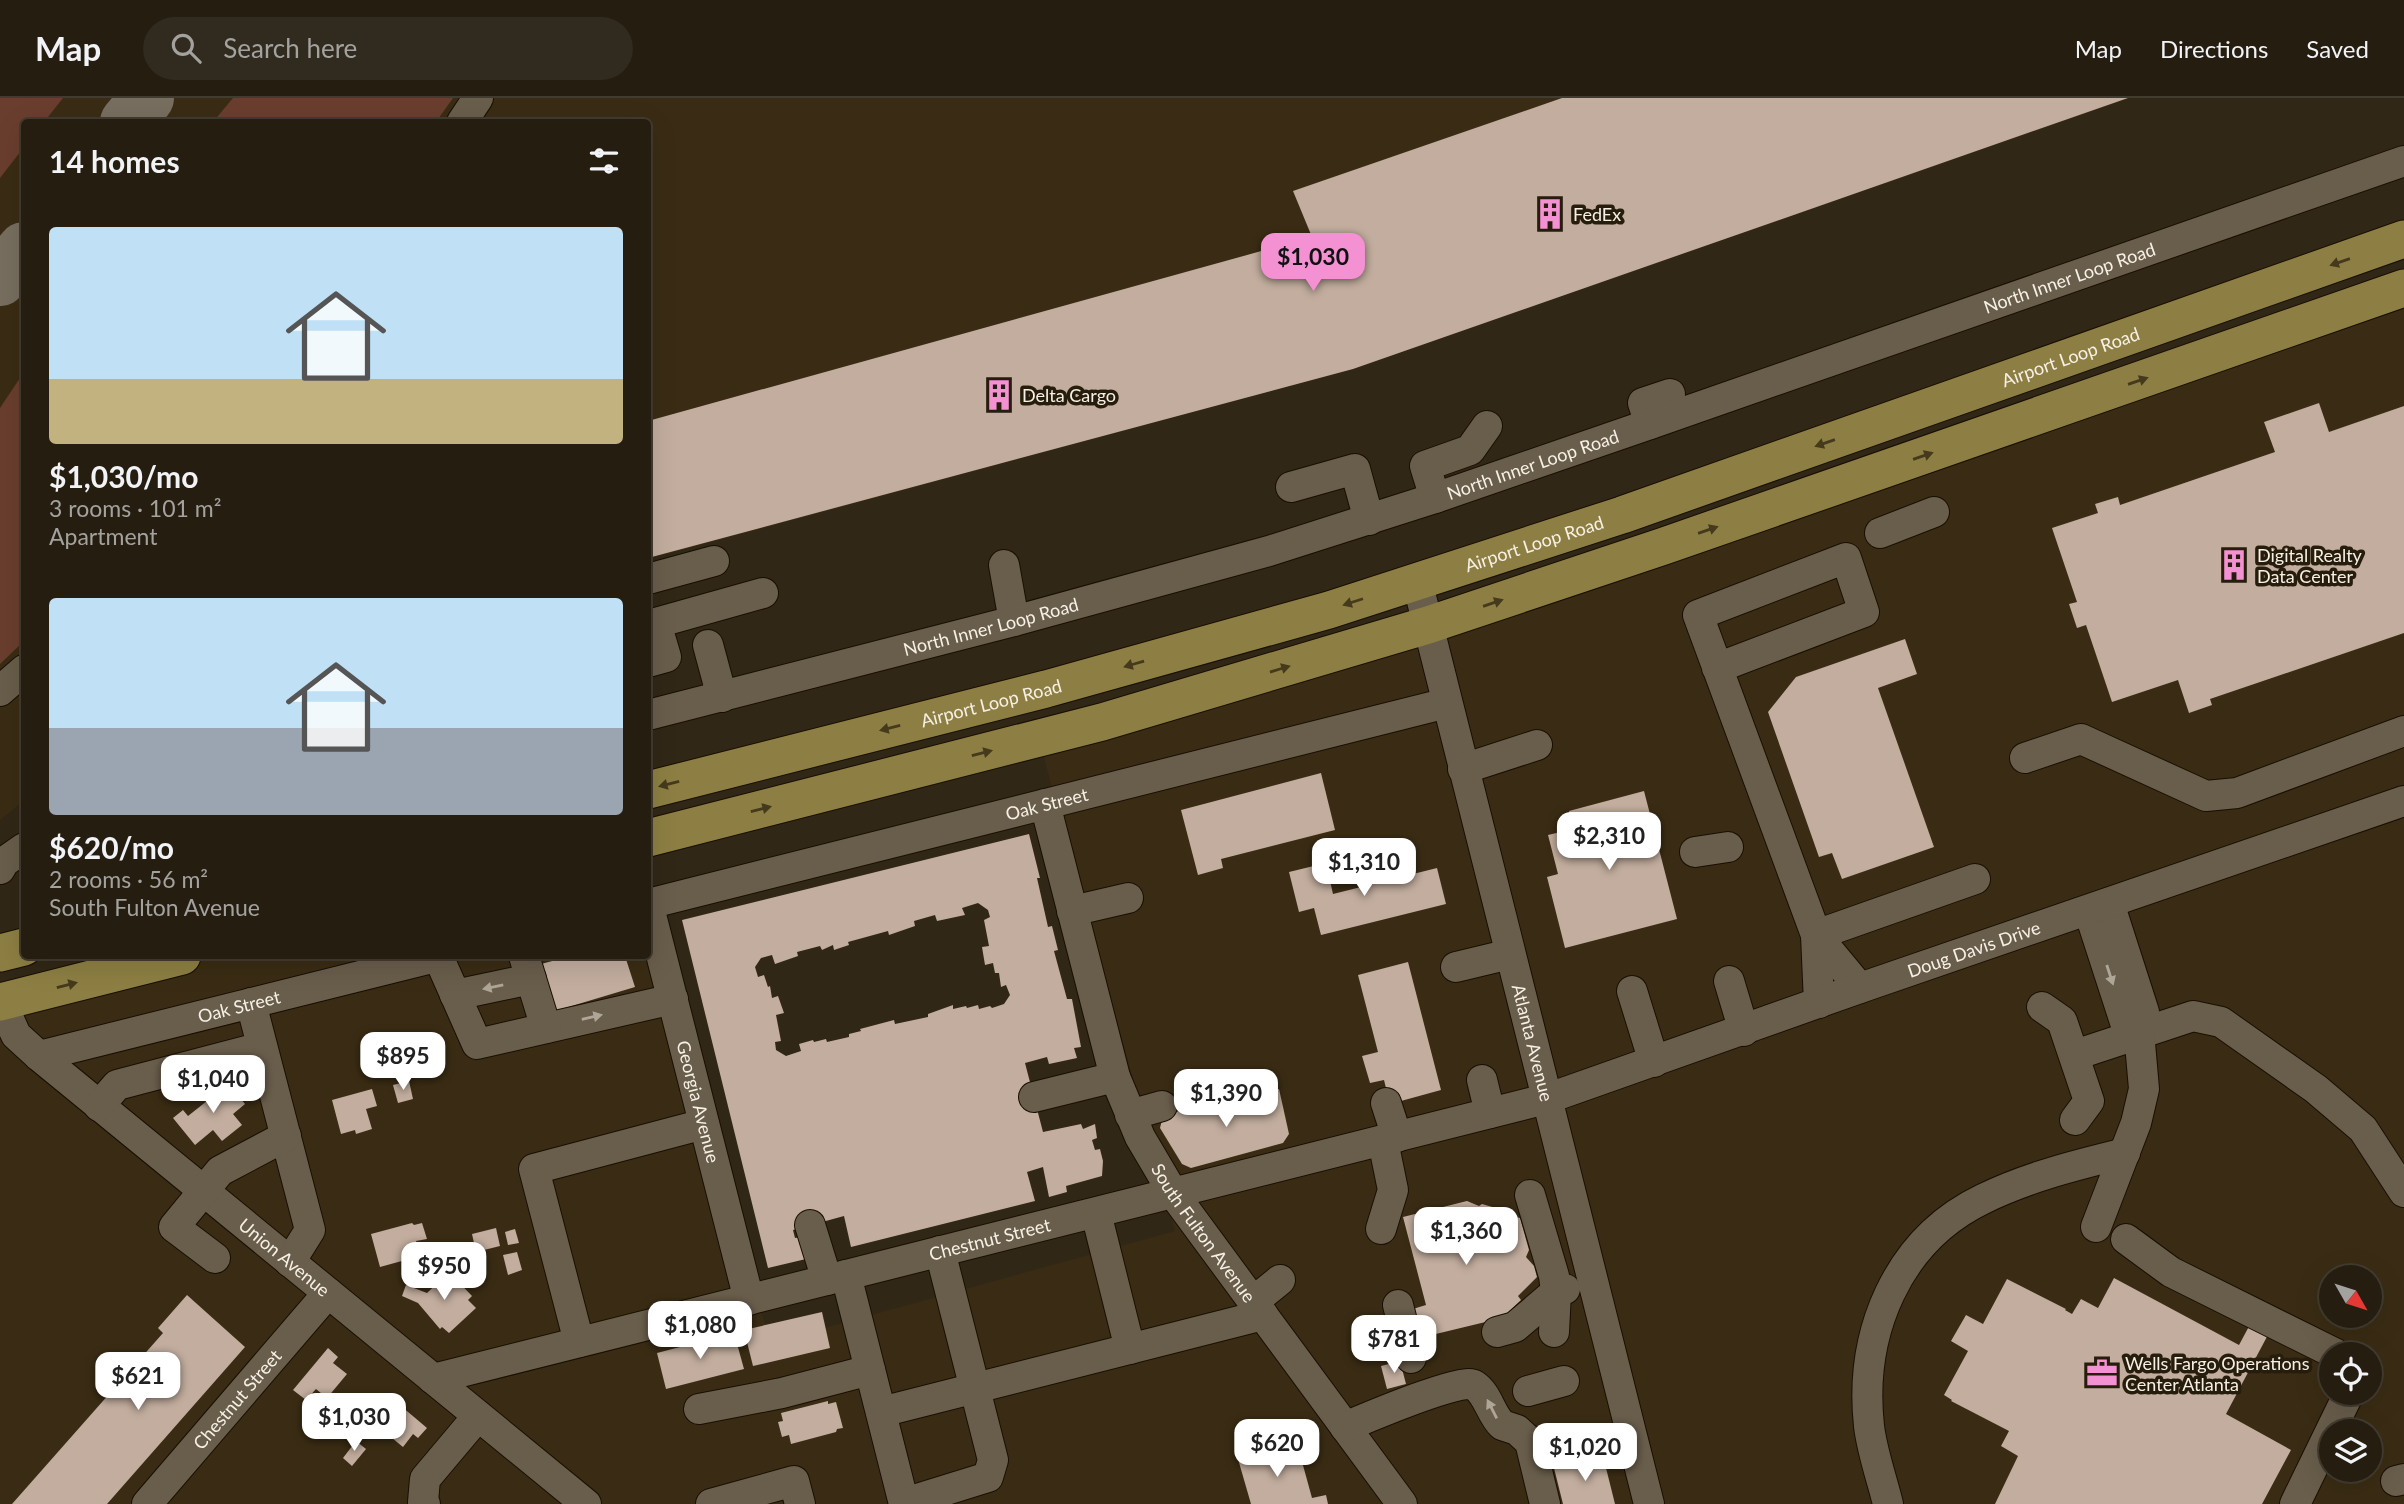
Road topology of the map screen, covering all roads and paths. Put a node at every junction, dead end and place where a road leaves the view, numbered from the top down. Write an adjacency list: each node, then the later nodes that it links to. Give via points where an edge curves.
1 (478, 98): 2 (street)
2 (464, 119)
3 (2404, 161): 7 (street, North Inner Loop Road)
4 (2404, 239): 17 (main road, Airport Loop Road, one-way to 17, via 1622,515)
5 (2404, 288): 22 (main road, one-way to 5)
6 (1670, 394): 7 (street, via 1643,403)
7 (1650, 424): 10 (street, North Inner Loop Road)
8 (1487, 426): 10 (street, via 1470,450 1425,466)
9 (1291, 487): 12 (street, via 1355,469)
10 (1434, 498): 12 (street, North Inner Loop Road)
11 (1934, 512): 13 (street)
12 (1369, 520): 20 (street, North Inner Loop Road)
13 (1880, 533)
14 (714, 561): 16 (street)
15 (1004, 565): 20 (street)
16 (651, 578)
17 (1418, 581): 22 (street, Atlanta Avenue); 35 (main road, Airport Loop Road, one-way to 35, via 1046,689)
18 (763, 593): 21 (street)
19 (651, 604): 21 (street)
20 (1014, 621): 28 (street, North Inner Loop Road)
21 (656, 623): 24 (street, via 666,657)
22 (1428, 625): 29 (street, Atlanta Avenue); 38 (main road, one-way to 22, via 1102,722)
23 (708, 645): 28 (street)
24 (651, 661)
25 (1717, 667): 25 (street, via 1698,615 1846,558 1864,612); 49 (street)
26 (21, 673): 27 (street)
27 (0, 691)
28 (722, 697): 30 (street, North Inner Loop Road)
29 (1447, 703): 34 (street, Atlanta Avenue); 37 (street, Oak Street)
30 (651, 714)
31 (2404, 732): 33 (street, via 2237,793 2206,796 2081,739)
32 (1537, 745): 34 (street)
33 (2025, 758)
34 (1463, 769): 52 (street, Atlanta Avenue, via 1471,833)
35 (651, 789)
36 (2404, 801): 46 (street, Doug Davis Drive)
37 (1045, 804): 45 (street, Oak Street); 47 (street, South Fulton Avenue)
38 (651, 837)
39 (1728, 847): 41 (street)
40 (21, 850): 42 (street)
41 (1695, 852)
42 (0, 870)
43 (1975, 879): 49 (street)
44 (1128, 898): 47 (street)
45 (651, 902)
46 (2099, 907): 59 (street, Doug Davis Drive); 69 (street, via 2144,1012)
47 (1072, 911): 75 (street, South Fulton Avenue)
48 (651, 915): 62 (street, Georgia Avenue)
49 (1816, 935): 59 (street); 65 (street)
50 (21, 948): 51 (main road)
51 (0, 953)
52 (1510, 954): 57 (street); 78 (street, Atlanta Avenue)
53 (171, 959): 63 (main road, one-way to 53)
54 (427, 959): 64 (street, Oak Street)
55 (440, 959): 61 (street)
56 (528, 967): 61 (street, one-way to 61); 67 (street)
57 (1456, 967)
58 (1729, 981): 68 (street)
59 (1860, 988): 65 (street, Doug Davis Drive)
60 (1632, 991): 74 (street)
61 (455, 995): 67 (street, via 477,1044)
62 (673, 999): 67 (street, one-way to 62); 85 (street, Georgia Avenue)
63 (0, 1001): 70 (street, Union Avenue)
64 (251, 1003): 71 (street); 73 (street, Oak Street)
65 (1819, 1003): 68 (street, Doug Davis Drive)
66 (2042, 1007): 72 (street, via 2062,1021)
67 (546, 1028)
68 (1744, 1031): 74 (street, Doug Davis Drive)
69 (2139, 1032): 72 (street); 88 (street, via 2144,1089); 90 (street, via 2193,1016 2221,1022 2316,1089 2363,1129)
70 (8, 1043): 73 (street, Union Avenue)
71 (262, 1047): 80 (street, via 117,1085); 86 (street)
72 (2075, 1055): 84 (street, via 2089,1101)
73 (39, 1056): 80 (street, Union Avenue)
74 (1654, 1062): 78 (street, Doug Davis Drive)
75 (1115, 1077): 77 (street); 83 (street, South Fulton Avenue)
76 (1482, 1080): 82 (street)
77 (1034, 1097)
78 (1546, 1099): 82 (street, Chestnut Street); 103 (street, Atlanta Avenue)
79 (1386, 1103): 87 (street)
80 (99, 1106): 89 (street, Union Avenue)
81 (1162, 1106): 83 (street)
82 (1490, 1114): 87 (street, Chestnut Street)
83 (1130, 1115): 91 (street, South Fulton Avenue)
84 (2075, 1120)
85 (704, 1124): 106 (street, Georgia Avenue); 111 (street, via 534,1169)
86 (286, 1136): 89 (street, via 220,1171); 100 (street, via 310,1230)
87 (1390, 1139): 91 (street, Chestnut Street, via 1325,1143); 96 (street)
88 (2125, 1153): 95 (street); 134 (street, via 2057,1170 1982,1200 1940,1226 1902,1269 1876,1323 1867,1374 1869,1428)
89 (205, 1192): 99 (street, via 174,1227); 100 (street, Union Avenue)
90 (2404, 1192)
91 (1173, 1194): 93 (street, Chestnut Street); 108 (street, South Fulton Avenue)
92 (1530, 1195): 104 (street)
93 (1096, 1213): 98 (street, Chestnut Street); 113 (street)
94 (810, 1225): 101 (street)
95 (2096, 1227)
96 (1381, 1229)
97 (2126, 1239): 112 (street, via 2171,1272)
98 (940, 1251): 101 (street, Chestnut Street); 118 (street)
99 (215, 1258)
100 (290, 1262): 105 (street, Union Avenue)
101 (836, 1278): 106 (street, Chestnut Street); 115 (street)
102 (1280, 1280): 108 (street)
103 (1592, 1281): 104 (street); 133 (street, Atlanta Avenue)
104 (1556, 1292): 109 (street, via 1515,1327); 110 (street)
105 (328, 1293): 116 (street, Union Avenue); 125 (street, Chestnut Street)
106 (749, 1300): 111 (street, Chestnut Street)
107 (1398, 1305): 114 (street)
108 (1258, 1309): 113 (street); 124 (street, South Fulton Avenue)
109 (1497, 1332)
110 (1554, 1332)
111 (579, 1342): 116 (street, Chestnut Street)
112 (2319, 1346)
113 (1130, 1349): 118 (street)
114 (1411, 1358)
115 (870, 1370): 121 (street); 122 (street)
116 (433, 1379): 123 (street, Union Avenue)
117 (1564, 1381): 119 (street)
118 (975, 1388): 122 (street); 130 (street, via 993,1460 988,1478)
119 (1528, 1391)
120 (2343, 1405): 135 (street)
121 (699, 1409)
122 (881, 1412): 130 (street)
123 (478, 1416): 126 (street, via 425,1479); 127 (street, Union Avenue)
124 (1345, 1427): 131 (street, South Fulton Avenue); 132 (street, one-way to 124, via 1530,1442 1517,1430 1502,1425 1482,1392 1467,1382)
125 (147, 1504)
126 (425, 1504)
127 (586, 1504)
128 (711, 1504): 129 (street, via 794,1481)
129 (800, 1504)
130 (904, 1504)
131 (1402, 1504)
132 (1545, 1504)
133 (1649, 1504)
134 (1888, 1504)
135 (2295, 1504)

